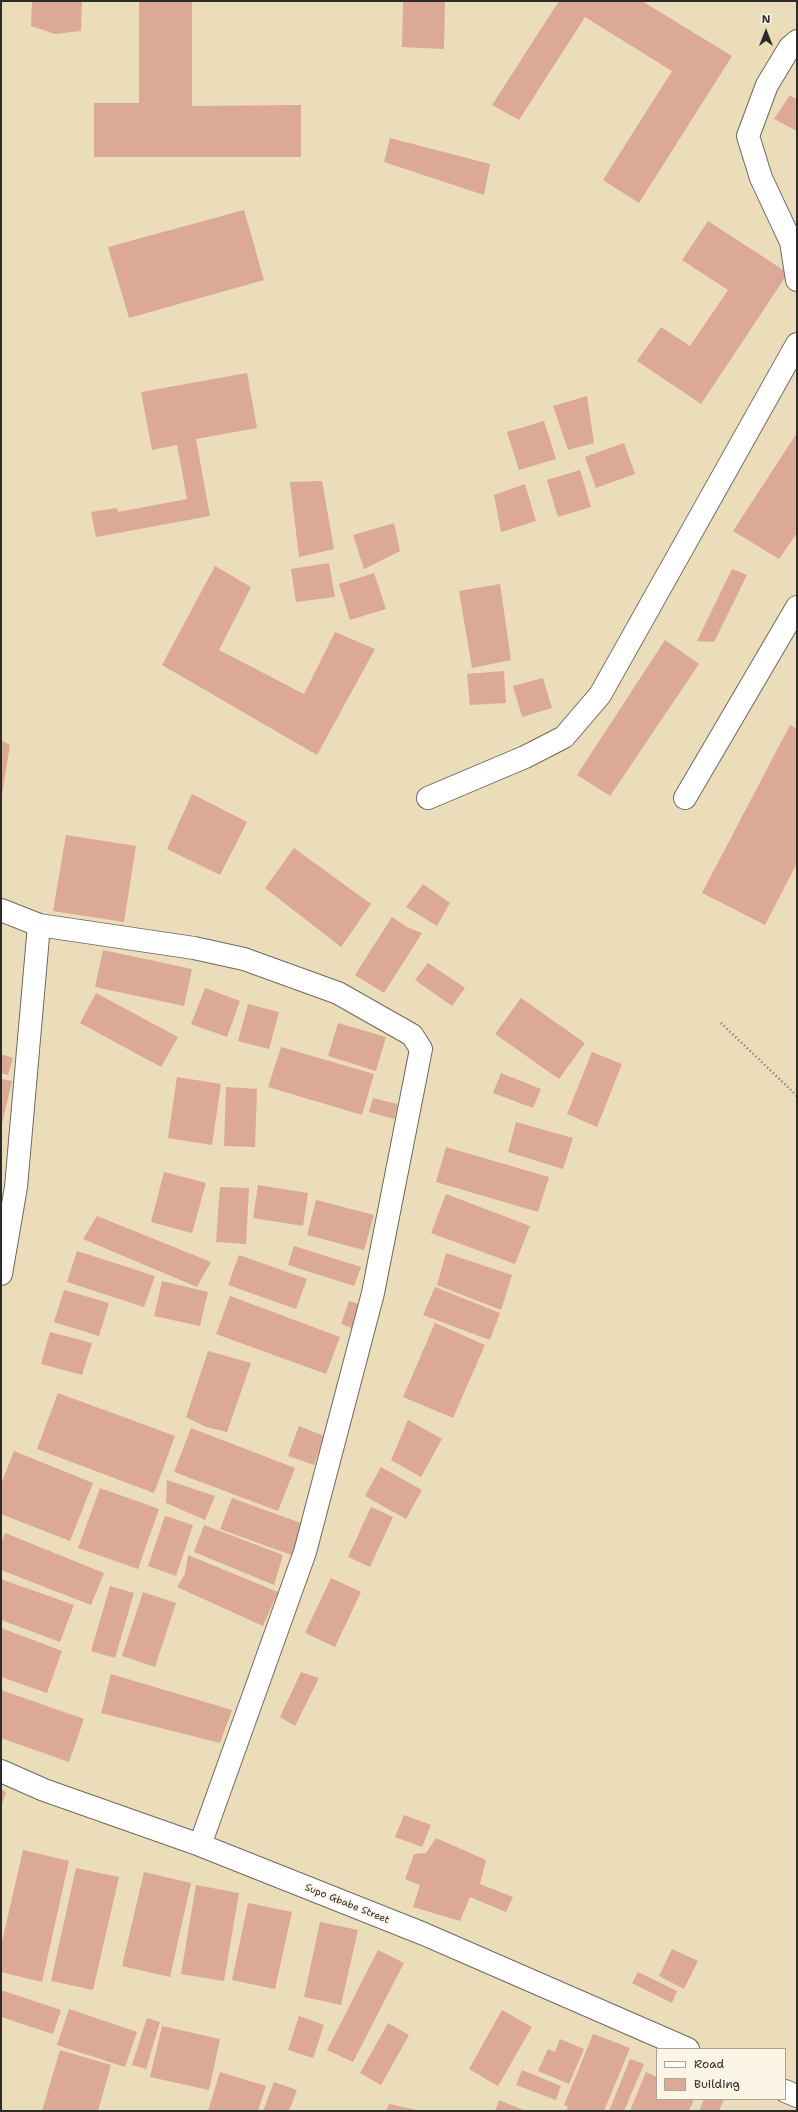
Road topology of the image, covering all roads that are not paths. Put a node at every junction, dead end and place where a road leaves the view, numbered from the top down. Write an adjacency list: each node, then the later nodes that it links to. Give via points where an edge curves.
1 (797, 41): 2 (street, via 767,85 748,136 760,178 791,242)
2 (797, 280)
3 (797, 344): 5 (street, via 600,695 564,737 525,757)
4 (797, 607): 6 (street)
5 (428, 798)
6 (685, 798)
7 (1, 910): 8 (street)
8 (39, 925): 9 (street, via 16,1187); 11 (street, via 194,948 251,961 338,993 412,1035 421,1049 373,1293 305,1552)
9 (1, 1274)
10 (1, 1771): 11 (street, Supo Gbabe Street, via 44,1790)
11 (200, 1845): 12 (street, Supo Gbabe Street, via 424,1934)
12 (686, 2048)
13 (786, 2091): 14 (street)
14 (797, 2096)

